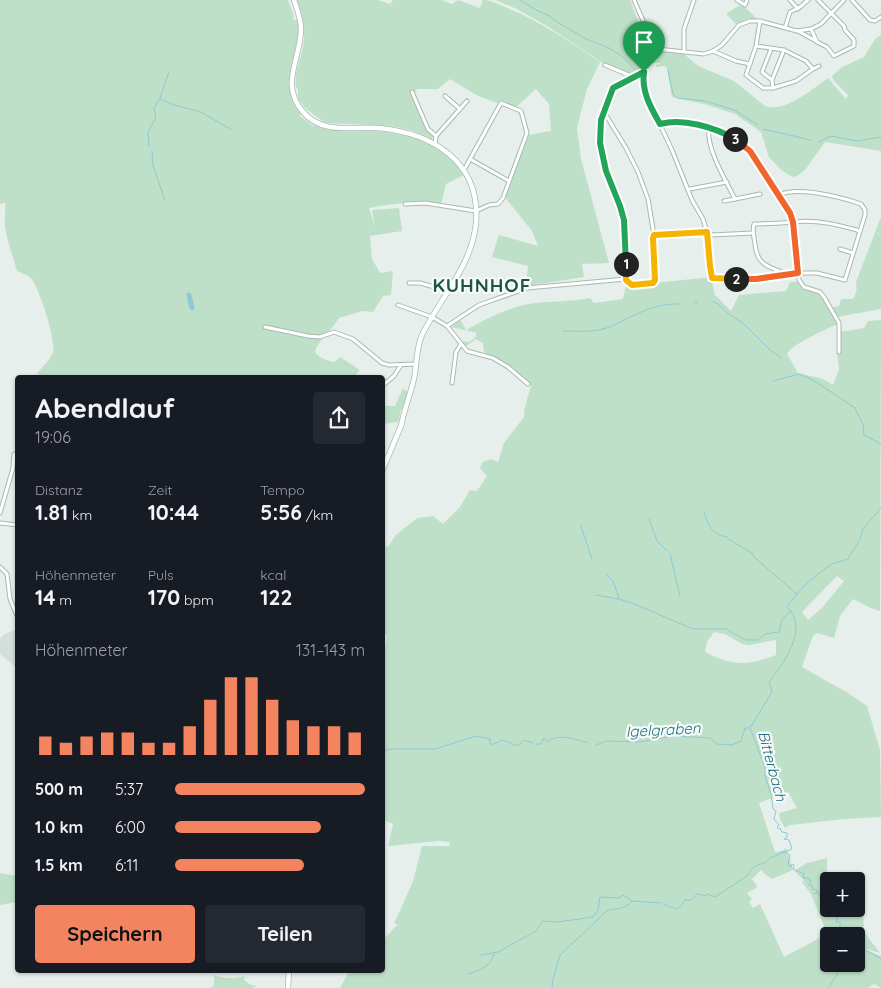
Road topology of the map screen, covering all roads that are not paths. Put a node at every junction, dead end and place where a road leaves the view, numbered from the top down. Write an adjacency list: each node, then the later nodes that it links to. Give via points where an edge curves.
1 (294, 0): 43 (street, via 301,28 291,84 304,113 331,128 376,128 410,134)
2 (634, 0): 20 (street, via 644,23)
3 (694, 0): 24 (street, via 684,29)
4 (737, 0): 5 (street, via 745,5)
5 (747, 0)
6 (790, 0): 11 (street)
7 (808, 0): 11 (street)
8 (818, 0): 12 (street)
9 (844, 0): 12 (street)
10 (852, 0): 13 (street, via 870,20)
11 (798, 9): 15 (street, via 790,12)
12 (831, 13): 16 (street, via 822,24); 18 (street, via 854,40 854,46 834,56)
13 (881, 17)
14 (760, 21): 15 (street); 19 (street); 23 (street, via 739,26)
15 (785, 28): 17 (street)
16 (811, 29): 17 (street); 18 (street)
17 (797, 31): 18 (street)
18 (817, 42)
19 (756, 46): 21 (street); 26 (street)
20 (648, 48): 24 (street); 30 (street)
21 (770, 49): 22 (street); 33 (street, via 762,72)
22 (784, 50): 25 (street); 33 (street)
23 (713, 51): 24 (street, via 704,54); 26 (street)
24 (684, 52)
25 (808, 63): 29 (street); 31 (street)
26 (750, 64): 34 (street, via 746,75 763,88)
27 (604, 65): 32 (street)
28 (819, 66): 29 (street)
29 (813, 69): 31 (street)
30 (644, 72): 32 (street); 40 (street, via 645,93)
31 (806, 73): 34 (street, via 796,81)
32 (632, 76): 39 (street, via 613,88)
33 (772, 80): 34 (street)
34 (773, 88)
35 (412, 92): 42 (street, via 428,128)
36 (445, 96): 38 (street)
37 (467, 102): 38 (street)
38 (460, 109): 42 (street)
39 (604, 112): 59 (street, via 638,172 650,207); 64 (street, via 600,143 606,171 624,220)
40 (660, 124): 41 (street, via 677,121); 58 (street)
41 (709, 129): 47 (street, via 712,150); 50 (street, via 728,135 746,147)
42 (436, 136): 43 (street)
43 (435, 144): 45 (street)
44 (470, 159): 45 (street); 46 (street); 46 (street, via 500,104 521,111 527,133)
45 (464, 170): 54 (street, via 473,188)
46 (509, 181): 54 (street, via 498,204)
47 (727, 182): 48 (street); 51 (street)
48 (690, 189)
49 (760, 194): 51 (street)
50 (780, 195): 55 (street); 56 (street, via 804,192 861,204 865,215)
51 (735, 199): 52 (street)
52 (724, 201)
53 (405, 204): 54 (street, via 426,203)
54 (476, 211): 66 (street, via 470,248)
55 (793, 222): 56 (street, via 834,224); 57 (street, via 754,224); 62 (street)
56 (860, 231): 61 (street)
57 (753, 233): 58 (street); 63 (street, via 761,262)
58 (709, 234): 59 (street); 63 (street, via 712,278 756,279)
59 (654, 235): 64 (street, via 654,282 632,285)
60 (840, 249): 61 (street)
61 (853, 253): 62 (street, via 845,280 817,273)
62 (798, 273): 63 (street); 72 (street, via 800,284 820,292 839,323)
63 (788, 275)
64 (626, 280): 69 (street, via 527,288 480,305)
65 (409, 283): 66 (street)
66 (448, 291): 68 (street)
67 (398, 305): 68 (street)
68 (432, 317): 69 (street); 73 (street, via 421,337)
69 (447, 326): 71 (street)
70 (265, 327): 74 (street, via 308,336 334,332 353,339 382,363)
71 (461, 344): 76 (street, via 456,352); 77 (street, via 467,350 493,358)
72 (839, 352)
73 (416, 364): 74 (street); 78 (street)
74 (401, 365): 75 (street)
75 (385, 384)
76 (452, 384)
77 (528, 384)
78 (412, 386): 79 (street); 79 (street)
79 (401, 426): 81 (street)
80 (14, 454): 82 (street)
81 (385, 464)
82 (0, 513)
83 (0, 522): 84 (street)
84 (15, 524)
85 (0, 567): 86 (street, via 7,574)
86 (15, 611)
87 (289, 973): 88 (street)
88 (288, 988)

